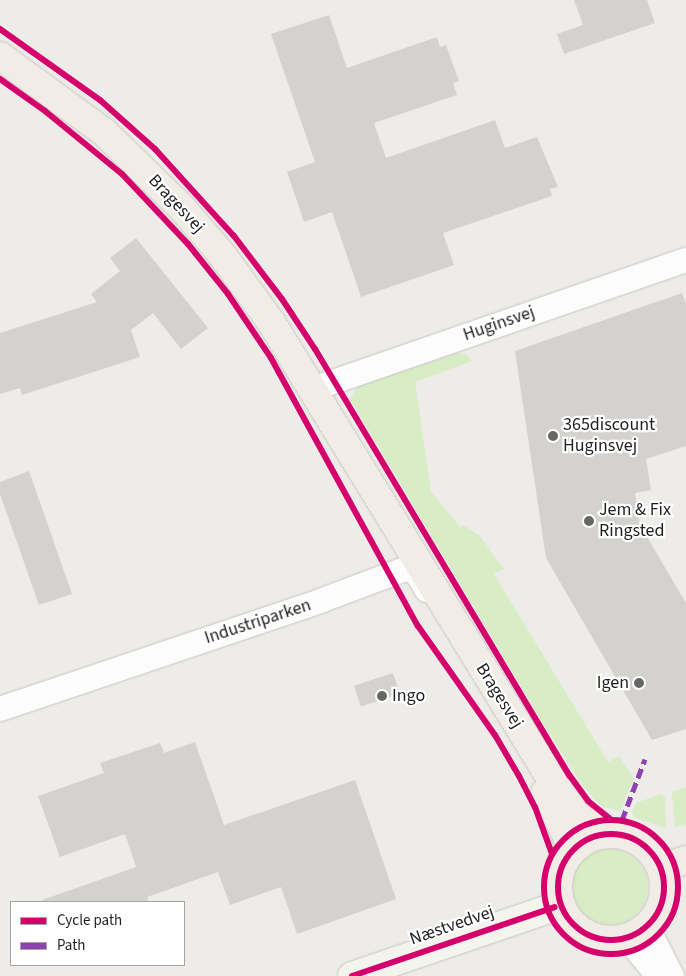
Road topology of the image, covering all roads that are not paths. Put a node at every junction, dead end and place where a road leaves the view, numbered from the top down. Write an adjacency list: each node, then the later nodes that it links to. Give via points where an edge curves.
1 (0, 56): 3 (main road, Bragesvej, via 104,132 182,208 261,307)
2 (686, 260): 3 (street, Huginsvej)
3 (313, 389): 4 (main road, Bragesvej)
4 (407, 558): 5 (street, Industriparken, via 320,601); 6 (main road, Bragesvej, via 476,658 576,815); 7 (main road, Bragesvej, via 443,634 536,775 567,836)
5 (0, 709)
6 (602, 834): 7 (main road, via 588,839); 8 (main road, via 634,839 653,854)
7 (569, 854): 9 (main road, via 560,874)
8 (674, 864): 10 (main road, via 658,912)
9 (561, 905): 10 (main road, via 569,919 588,935 611,940); 11 (main road, Næstvedvej)
10 (637, 932): 12 (street); 13 (street)
11 (352, 976)
12 (658, 976)
13 (672, 976)

